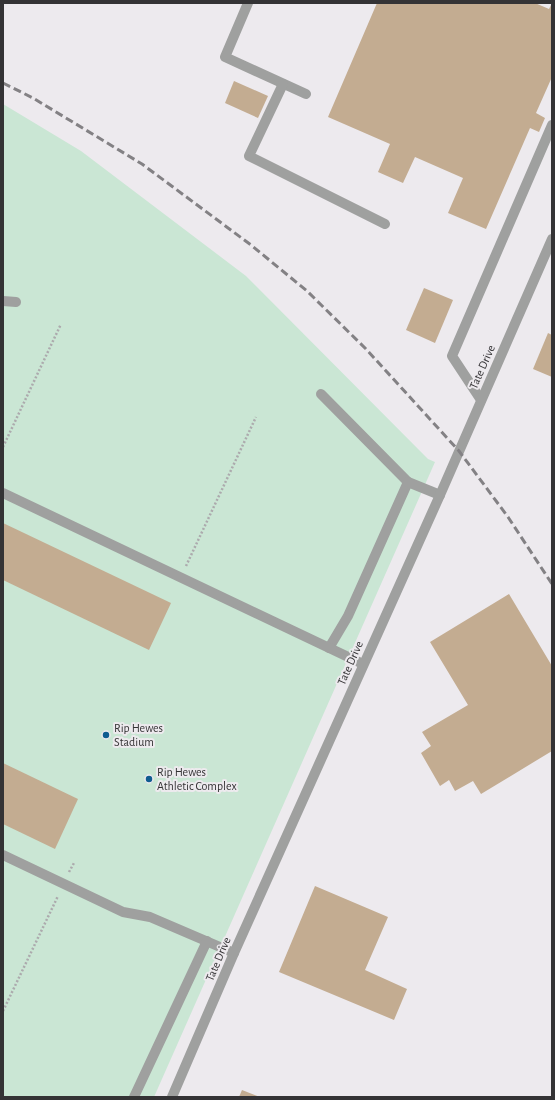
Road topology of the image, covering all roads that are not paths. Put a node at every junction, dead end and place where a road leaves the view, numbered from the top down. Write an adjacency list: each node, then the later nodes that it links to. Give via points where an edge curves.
1 (248, 3): 2 (street, via 224,56)
2 (283, 84): 3 (street); 5 (street, via 249,156)
3 (306, 94)
4 (552, 125): 10 (street, via 452,356)
5 (385, 224)
6 (552, 239): 10 (street, Tate Drive)
7 (3, 301): 8 (street)
8 (16, 302)
9 (322, 394): 11 (street)
10 (481, 400): 13 (street, Tate Drive)
11 (408, 482): 13 (street); 14 (street, via 348,616)
12 (3, 493): 14 (street)
13 (440, 495): 15 (street, Tate Drive)
14 (329, 648): 15 (street)
15 (363, 664): 18 (street, Tate Drive)
16 (3, 855): 17 (street, via 123,912 150,917)
17 (207, 941): 18 (street); 19 (street)
18 (234, 953): 20 (street, Tate Drive)
19 (134, 1097)
20 (172, 1097)

